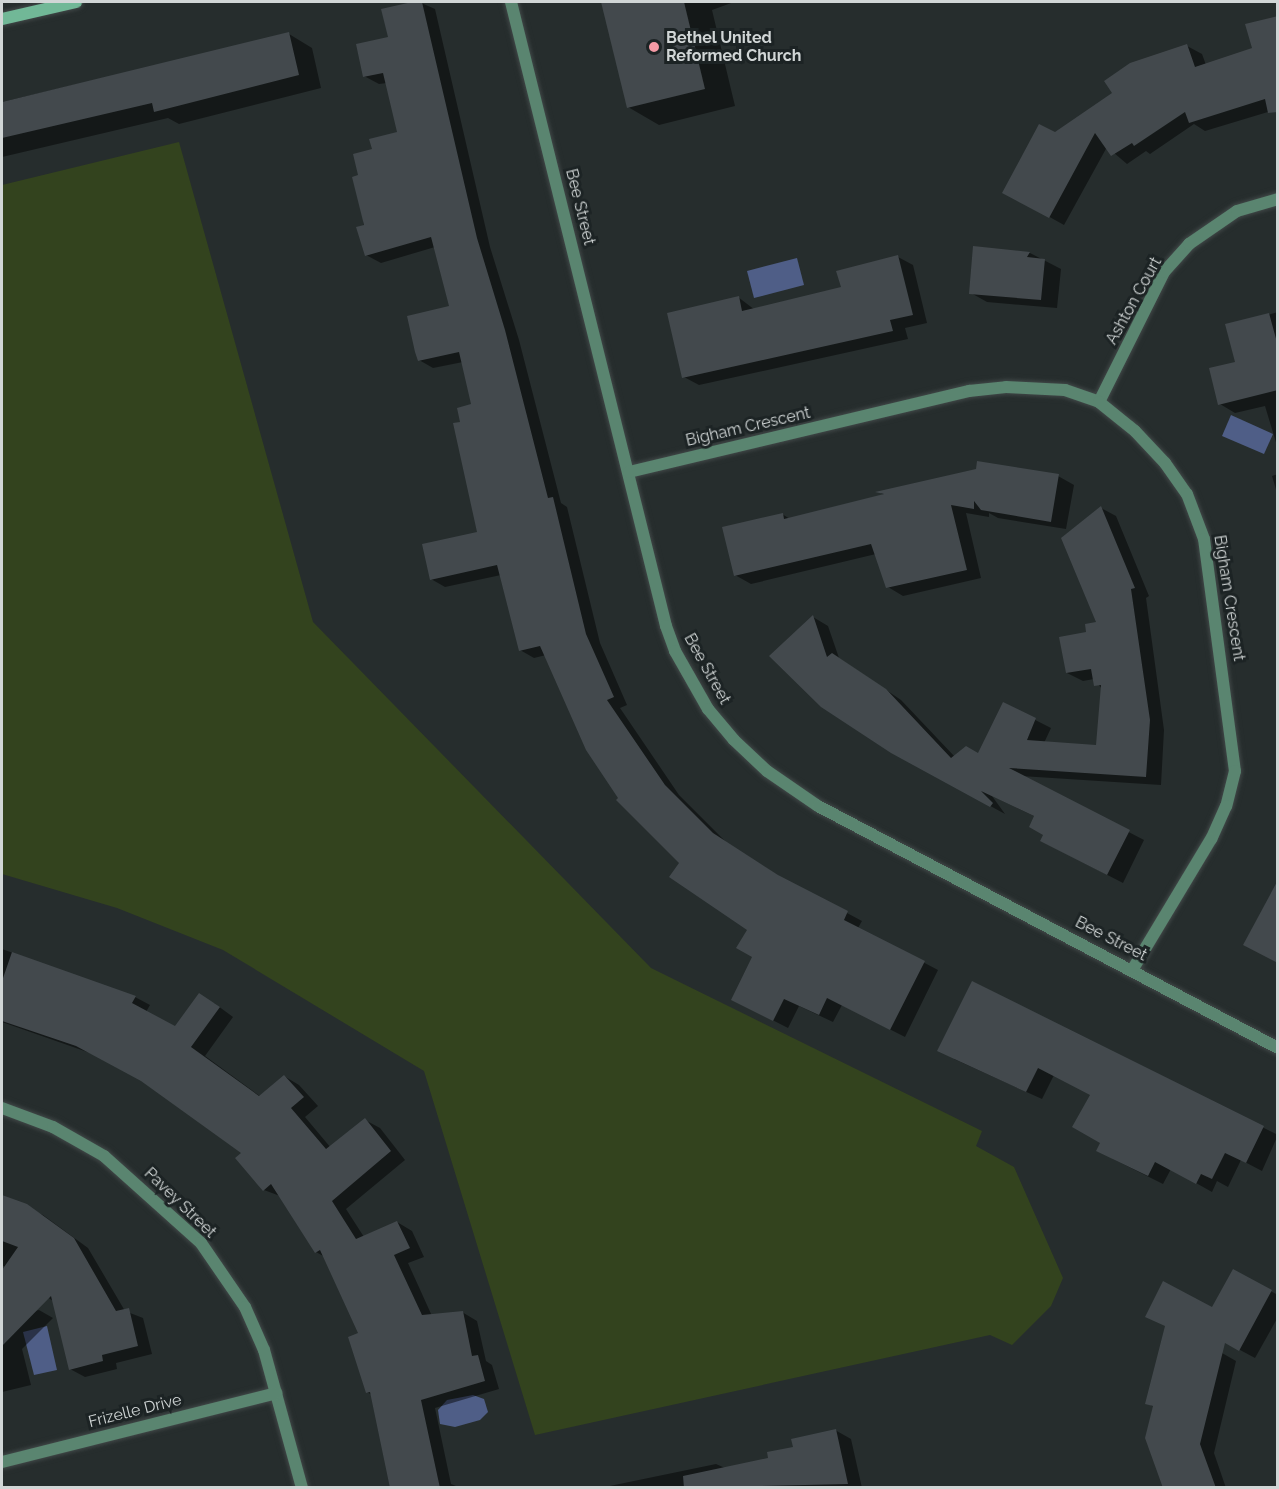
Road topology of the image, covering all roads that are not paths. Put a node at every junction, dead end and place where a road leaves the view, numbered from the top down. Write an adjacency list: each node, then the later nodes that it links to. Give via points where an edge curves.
1 (76, 2): 3 (street)
2 (511, 2): 6 (street, Bee Street)
3 (2, 19)
4 (1278, 200): 5 (street, Ashton Court, via 1237,210 1189,244 1164,272)
5 (1099, 402): 6 (street, Bigham Crescent, via 1065,390 1006,387 969,391); 7 (street, Bigham Crescent, via 1135,431 1166,464 1197,519 1222,656 1235,760 1226,806 1211,839)
6 (629, 472): 7 (street, Bee Street, via 675,651 708,709 734,740 779,782 821,808)
7 (1133, 969): 8 (street, Bee Street)
8 (1278, 1048)
9 (2, 1108): 10 (street, Pavey Street, via 53,1127 104,1156 201,1243 245,1307 264,1350)
10 (276, 1393): 11 (street, Frizelle Drive); 12 (street, Pavey Street)
11 (2, 1462)
12 (302, 1488)

